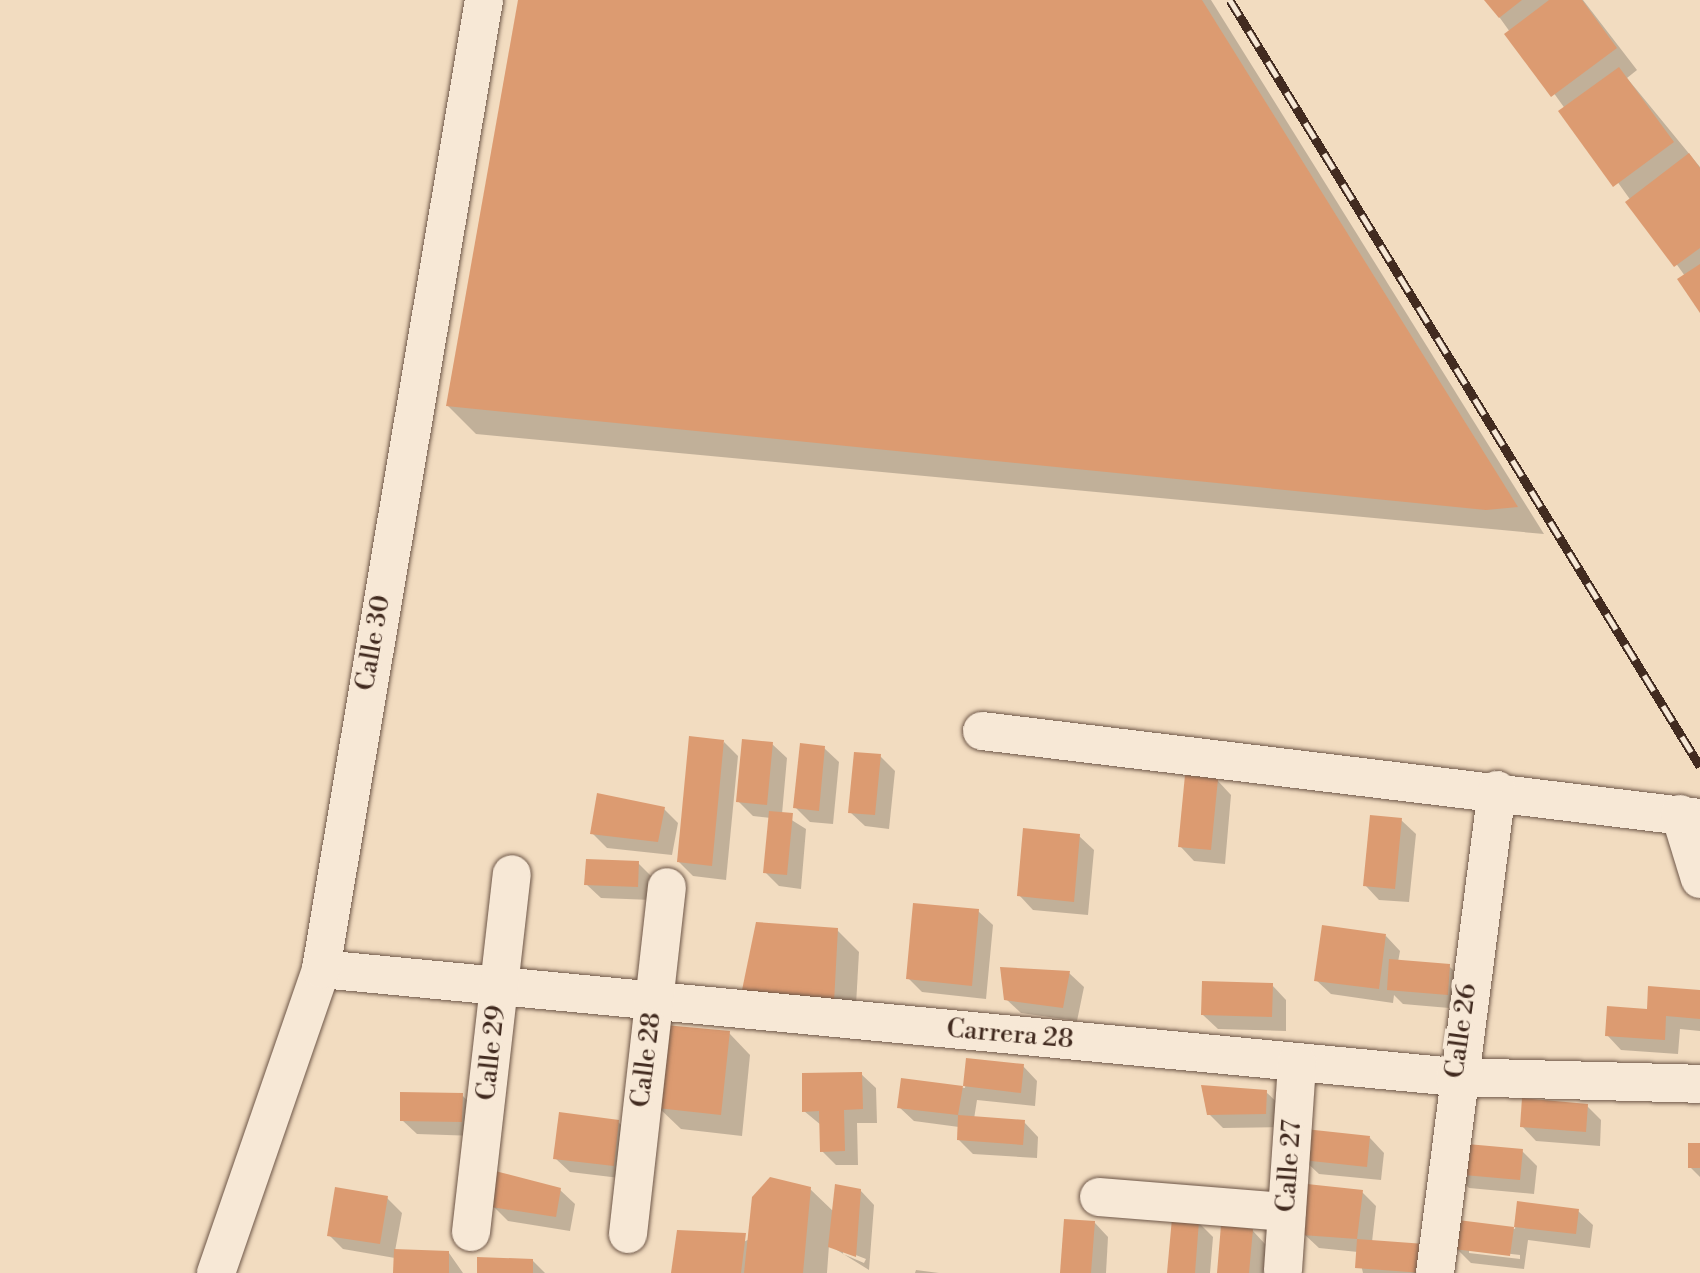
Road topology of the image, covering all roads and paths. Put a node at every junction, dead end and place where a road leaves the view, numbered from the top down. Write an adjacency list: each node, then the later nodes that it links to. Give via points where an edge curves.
1 (484, 0): 8 (street, Calle 30)
2 (982, 731): 3 (street)
3 (1497, 790): 4 (street); 12 (street, Calle 26)
4 (1690, 816): 6 (street)
5 (512, 874): 9 (street, Calle 29)
6 (1700, 879)
7 (667, 887): 10 (street, Calle 28)
8 (321, 969): 9 (street, Carrera 28); 19 (street, Calle 30)
9 (499, 986): 10 (street, Carrera 28); 16 (street, Calle 29)
10 (654, 1001): 11 (street, Carrera 28); 17 (street, Calle 28)
11 (1297, 1062): 12 (street, Carrera 28); 15 (street, Calle 27)
12 (1455, 1077): 13 (street, Carrera 28); 20 (street, Calle 26)
13 (1700, 1084)
14 (1099, 1197): 15 (street)
15 (1286, 1212): 18 (street, Calle 27)
16 (471, 1232)
17 (628, 1234)
18 (1283, 1270)
19 (216, 1273)
20 (1435, 1273)

